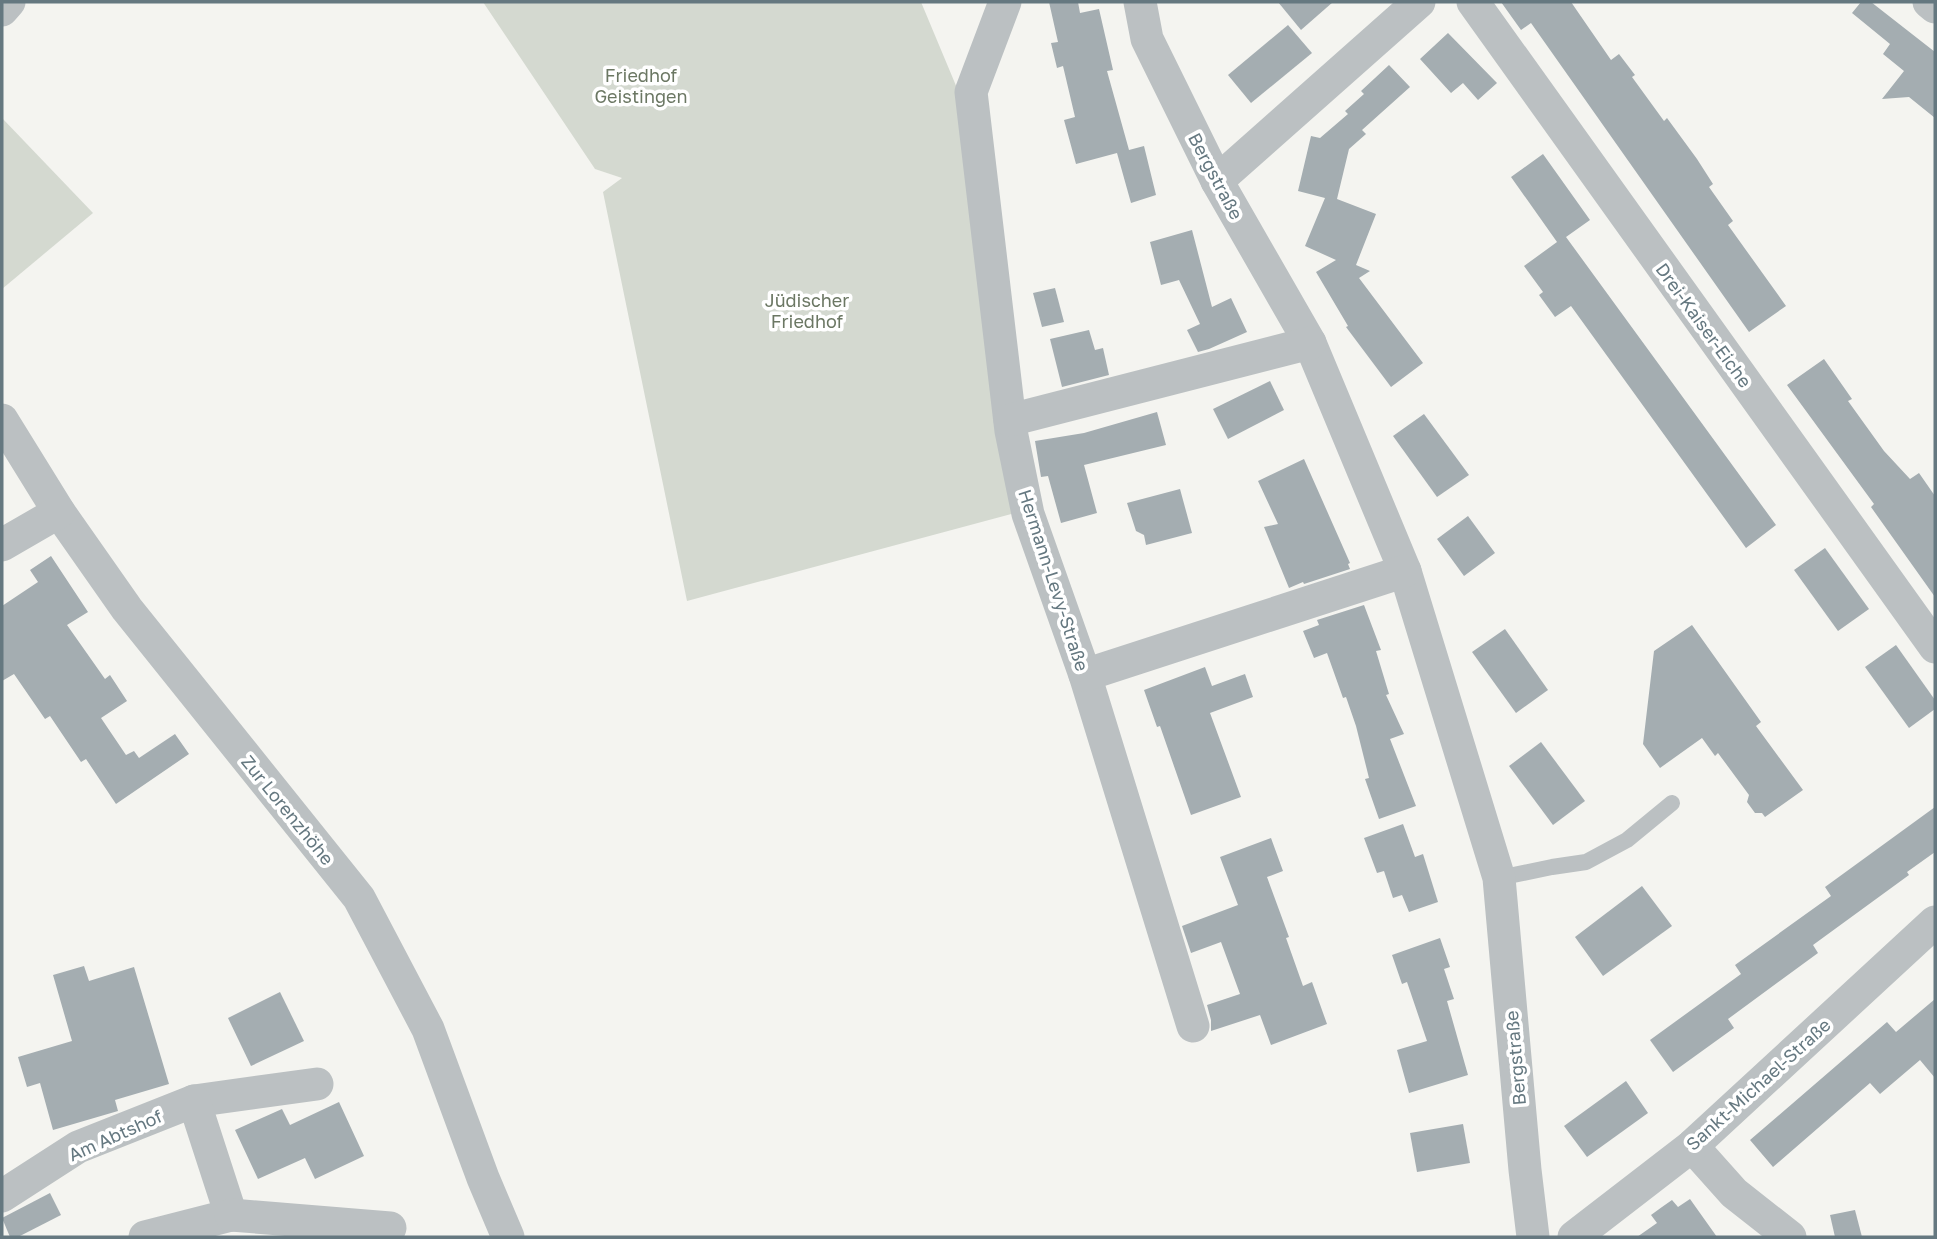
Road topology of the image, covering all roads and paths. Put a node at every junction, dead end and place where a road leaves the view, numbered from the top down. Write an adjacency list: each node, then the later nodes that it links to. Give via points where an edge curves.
1 (9, 2): 8 (street)
2 (1005, 2): 12 (street, Hermann-Levy-Straße, via 971,92)
3 (1139, 2): 9 (street, Bergstraße, via 1147,39)
4 (1419, 2): 9 (street)
5 (1474, 2): 16 (street, Drei-Kaiser-Eiche)
6 (1928, 2): 7 (street)
7 (1935, 7)
8 (2, 10)
9 (1217, 181): 10 (street, Bergstraße)
10 (1310, 343): 12 (street); 15 (street, Bergstraße)
11 (2, 420): 13 (street, Zur Lorenzhöhe)
12 (1010, 420): 17 (street, Hermann-Levy-Straße, via 1028,514)
13 (59, 512): 14 (street); 29 (street, Zur Lorenzhöhe, via 127,610 359,898 428,1029)
14 (2, 545)
15 (1405, 571): 17 (street); 19 (street, Bergstraße)
16 (1935, 647)
17 (1085, 674): 21 (street, Hermann-Levy-Straße)
18 (1672, 803): 19 (lane, via 1627,840 1586,862)
19 (1499, 878): 30 (street, Bergstraße)
20 (1930, 936): 24 (street, Sankt-Michael-Straße)
21 (1193, 1026)
22 (317, 1084): 23 (street, Am Abtshof)
23 (194, 1101): 25 (street, Am Abtshof, via 78,1147); 26 (street)
24 (1692, 1146): 31 (street, Sankt-Michael-Straße); 32 (street, via 1734,1193)
25 (2, 1196)
26 (231, 1215): 27 (street); 28 (street)
27 (390, 1228)
28 (145, 1237)
29 (508, 1237)
30 (1533, 1237)
31 (1574, 1237)
32 (1790, 1237)

